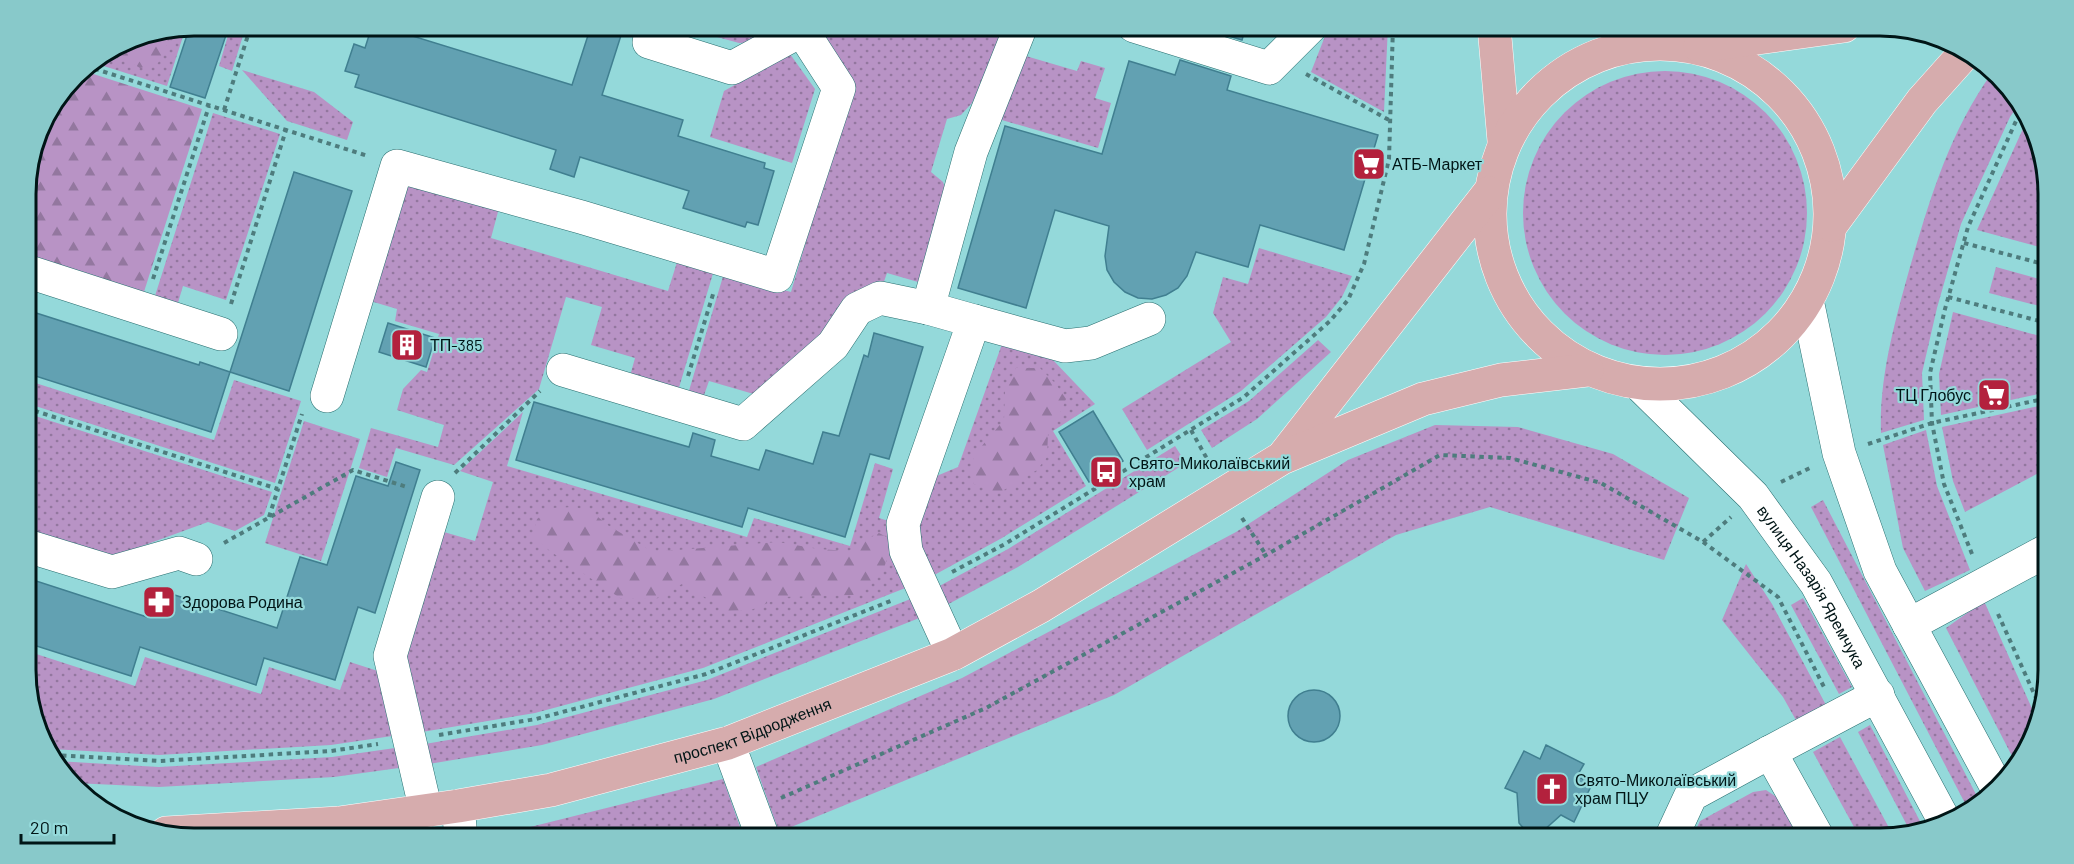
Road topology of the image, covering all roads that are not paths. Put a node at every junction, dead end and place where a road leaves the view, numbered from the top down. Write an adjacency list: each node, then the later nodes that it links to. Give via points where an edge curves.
1 (787, 36): 10 (street, via 732,68)
2 (806, 36): 25 (street, via 839,88 777,276 397,166)
3 (1017, 36): 18 (street, via 971,152)
4 (1166, 36): 5 (street, via 1269,68)
5 (1301, 36)
6 (1495, 36): 13 (main road)
7 (1645, 36): 13 (main road, via 1584,60 1551,81 1524,108)
8 (1657, 36): 11 (main road)
9 (1770, 36): 11 (main road)
10 (649, 42)
11 (1696, 46): 15 (main road, via 1741,63 1780,92 1810,131 1827,176)
12 (1960, 58): 15 (main road, via 1922,101)
13 (1504, 141): 14 (main road)
14 (1490, 193): 23 (main road, via 1491,247 1509,297 1542,340); 26 (main road)
15 (1831, 225): 17 (main road, via 1823,264)
16 (36, 275): 21 (street)
17 (1807, 300): 24 (main road, via 1783,332 1753,358 1717,375 1678,384); 31 (street, via 1839,453 1880,570)
18 (928, 308): 20 (street); 22 (street, via 880,298 857,309 833,345 743,424)
19 (1149, 319): 20 (street, via 1091,343 1065,346)
20 (974, 321): 32 (street, via 903,524 906,551)
21 (221, 334)
22 (563, 370)
23 (1587, 370): 24 (main road); 26 (main road, via 1501,380 1423,399)
24 (1639, 384): 33 (street, вулиця Назарія Яремчука, via 1753,496 1816,584)
25 (327, 396)
26 (1282, 459): 32 (main road, проспект Відродження, via 1041,606)
27 (438, 497): 38 (street, via 390,656)
28 (36, 549): 30 (street, via 112,572 180,553)
29 (2038, 555): 31 (street)
30 (196, 559)
31 (1909, 625): 36 (street)
32 (952, 654): 34 (main road, проспект Відродження)
33 (1878, 695): 35 (street); 39 (street, вулиця Назарія Яремчука)
34 (728, 743): 37 (main road, проспект Відродження, via 552,790); 40 (street)
35 (1770, 752): 43 (street, via 1692,795); 44 (street)
36 (1993, 781)
37 (458, 806): 38 (main road, проспект Відродження); 42 (street)
38 (426, 811): 41 (main road, проспект Відродження)
39 (1942, 815)
40 (758, 824)
41 (348, 828)
42 (460, 828)
43 (1676, 828)
44 (1812, 828)

